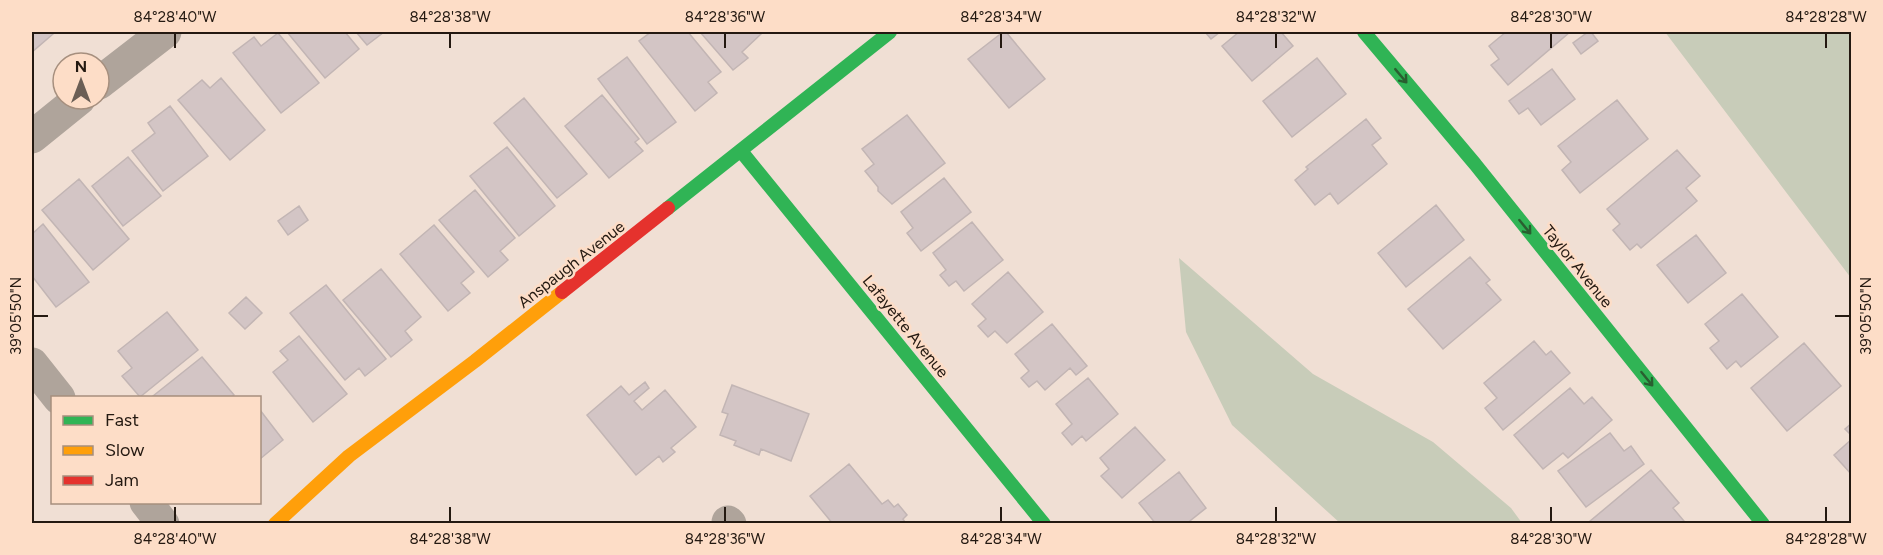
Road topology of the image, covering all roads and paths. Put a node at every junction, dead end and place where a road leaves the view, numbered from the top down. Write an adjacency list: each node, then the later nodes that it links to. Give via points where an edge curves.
1 (165, 32): 4 (street)
2 (890, 32): 7 (street, Anspaugh Avenue)
3 (1364, 32): 14 (street, Taylor Avenue, one-way to 14, via 1475,164)
4 (111, 74)
5 (64, 111): 6 (street)
6 (32, 137)
7 (741, 151): 12 (street, Anspaugh Avenue, via 349,456); 13 (street, Lafayette Avenue)
8 (32, 364): 9 (street)
9 (57, 396)
10 (148, 504): 11 (street)
11 (163, 524)
12 (275, 524)
13 (1044, 524)
14 (1763, 524)

